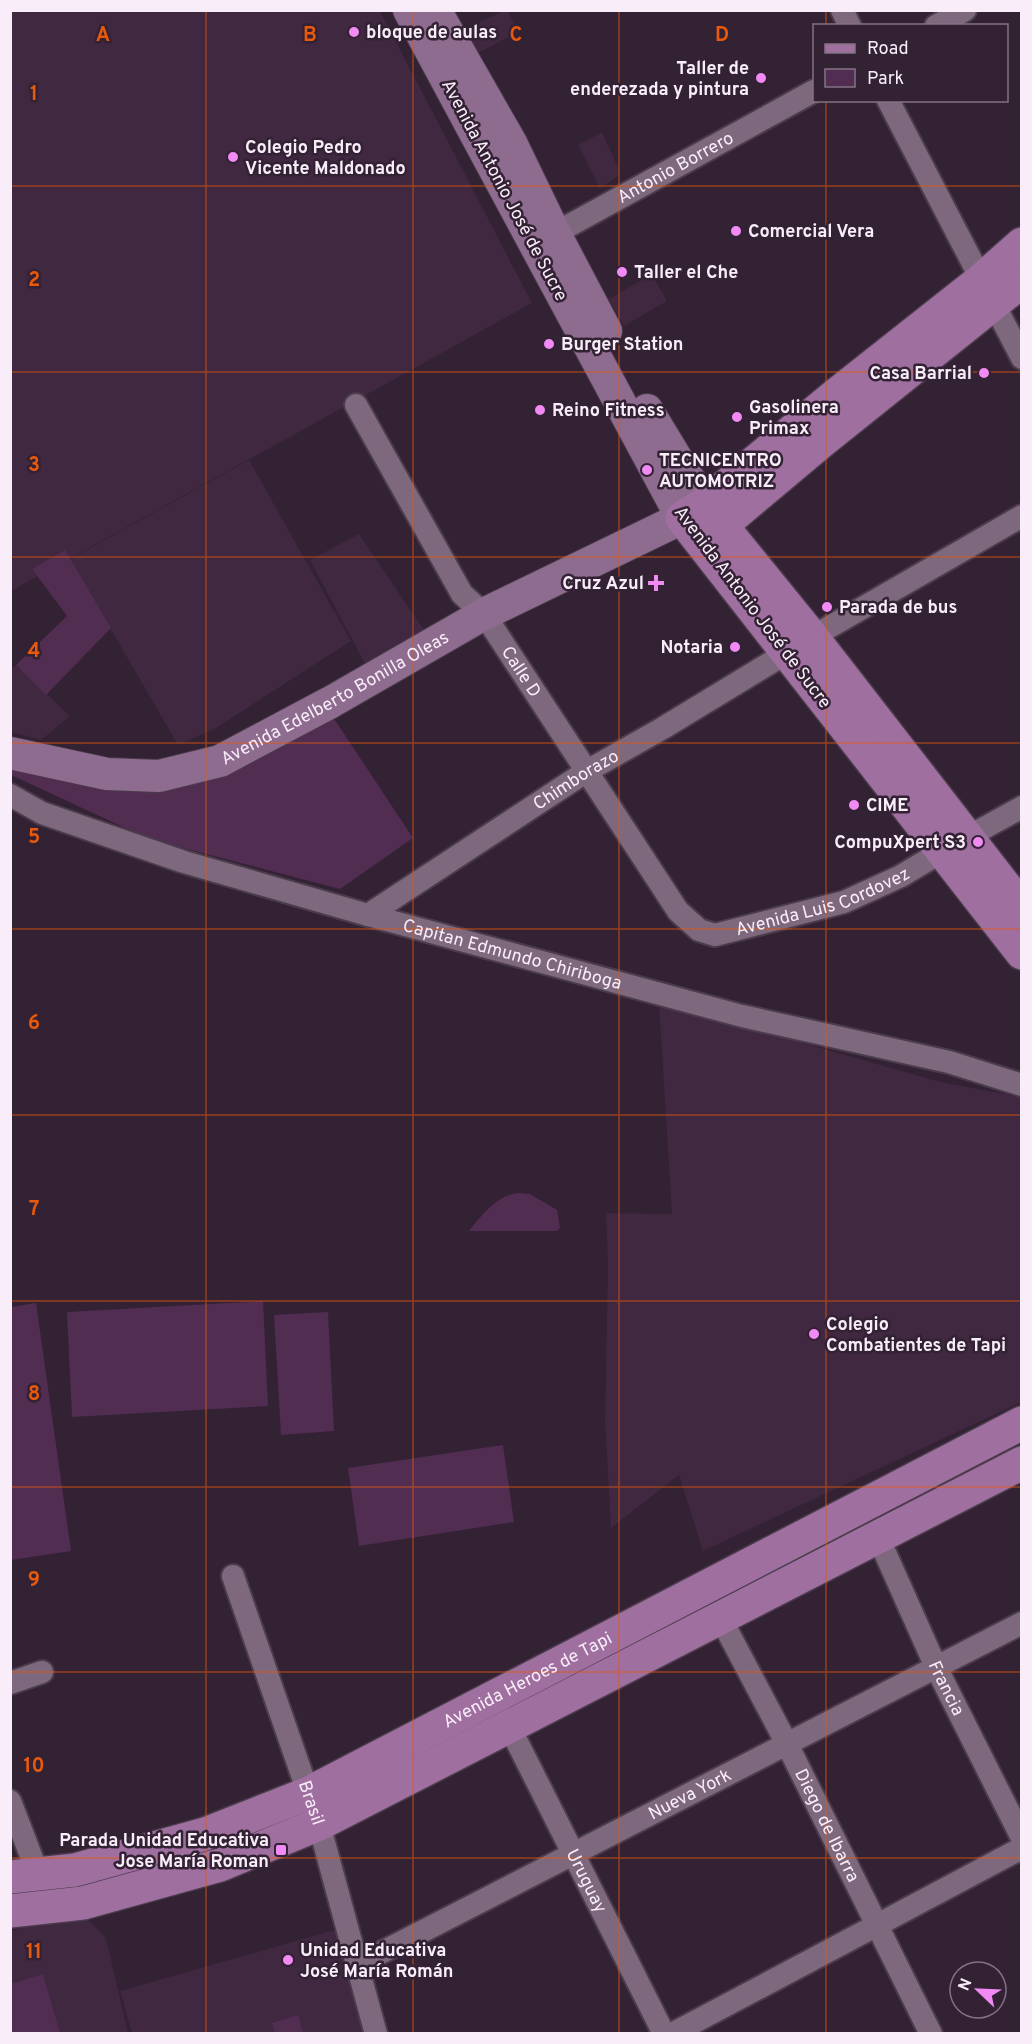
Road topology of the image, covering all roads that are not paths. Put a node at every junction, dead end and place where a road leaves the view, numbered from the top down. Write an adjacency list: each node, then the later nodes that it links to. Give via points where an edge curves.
1 (842, 10): 4 (street)
2 (965, 10): 5 (street)
3 (431, 16): 8 (street, Avenida Antonio José de Sucre)
4 (849, 24)
5 (940, 24)
6 (813, 92): 8 (street, Antonio Borrero)
7 (889, 102): 11 (street)
8 (545, 239): 15 (street, Avenida Antonio José de Sucre)
9 (1022, 244): 11 (main road)
10 (1022, 281): 11 (main road)
11 (987, 293): 12 (street); 15 (main road, via 837,394)
12 (1022, 358)
13 (356, 405): 16 (street, Calle D, via 462,594)
14 (1022, 516): 17 (street, Chimborazo)
15 (701, 522): 16 (street, Avenida Edelberto Bonilla Oleas, via 639,538); 17 (main road, Avenida Antonio José de Sucre)
16 (484, 614): 18 (street, Avenida Edelberto Bonilla Oleas, via 220,760 159,776 108,774); 19 (street, Calle D)
17 (800, 644): 19 (street, Chimborazo); 22 (main road, Avenida Antonio José de Sucre)
18 (10, 753)
19 (587, 771): 24 (street, Chimborazo); 25 (street, Calle D, via 678,911)
20 (10, 795): 24 (street, Capitan Edmundo Chiriboga, via 42,813 184,862)
21 (1022, 807): 22 (street, Avenida Luis Cordovez)
22 (953, 845): 23 (main road, Avenida Antonio José de Sucre); 25 (street, Avenida Luis Cordovez, via 901,876 844,902 715,935); 26 (main road, Avenida Antonio José de Sucre)
23 (1022, 908)
24 (368, 915): 27 (street, Capitan Edmundo Chiriboga, via 742,1016 949,1062)
25 (699, 930)
26 (1022, 953)
27 (1022, 1086)
28 (1022, 1424): 39 (main road, Avenida Heroes de Tapi)
29 (1019, 1472): 30 (main road, Avenida Heroes de Tapi)
30 (878, 1537): 32 (main road, Avenida Heroes de Tapi); 34 (street, Francia)
31 (233, 1576): 39 (street, Brasil)
32 (721, 1618): 37 (main road, Avenida Heroes de Tapi); 38 (street, Diego de Ibarra)
33 (1022, 1623): 34 (street, Nueva York)
34 (936, 1667): 38 (street, Nueva York); 42 (street, Francia)
35 (42, 1672): 36 (street)
36 (10, 1683)
37 (510, 1728): 41 (main road, Avenida Heroes de Tapi); 44 (street, Uruguay)
38 (787, 1744): 44 (street, Nueva York); 47 (street, Diego de Ibarra)
39 (309, 1793): 41 (street, Brasil); 45 (main road, Avenida Heroes de Tapi, via 205,1834 75,1870)
40 (10, 1800): 45 (street)
41 (319, 1824): 46 (main road, Avenida Heroes de Tapi, via 220,1865 83,1903); 48 (street, Brasil)
42 (1022, 1838)
43 (1022, 1848): 47 (street)
44 (573, 1854): 48 (street, Nueva York); 50 (street, Uruguay)
45 (24, 1875)
46 (10, 1911)
47 (878, 1924): 51 (street); 52 (street, Diego de Ibarra)
48 (357, 1965): 49 (street, Brasil)
49 (376, 2034)
50 (664, 2034)
51 (672, 2034)
52 (931, 2034)

